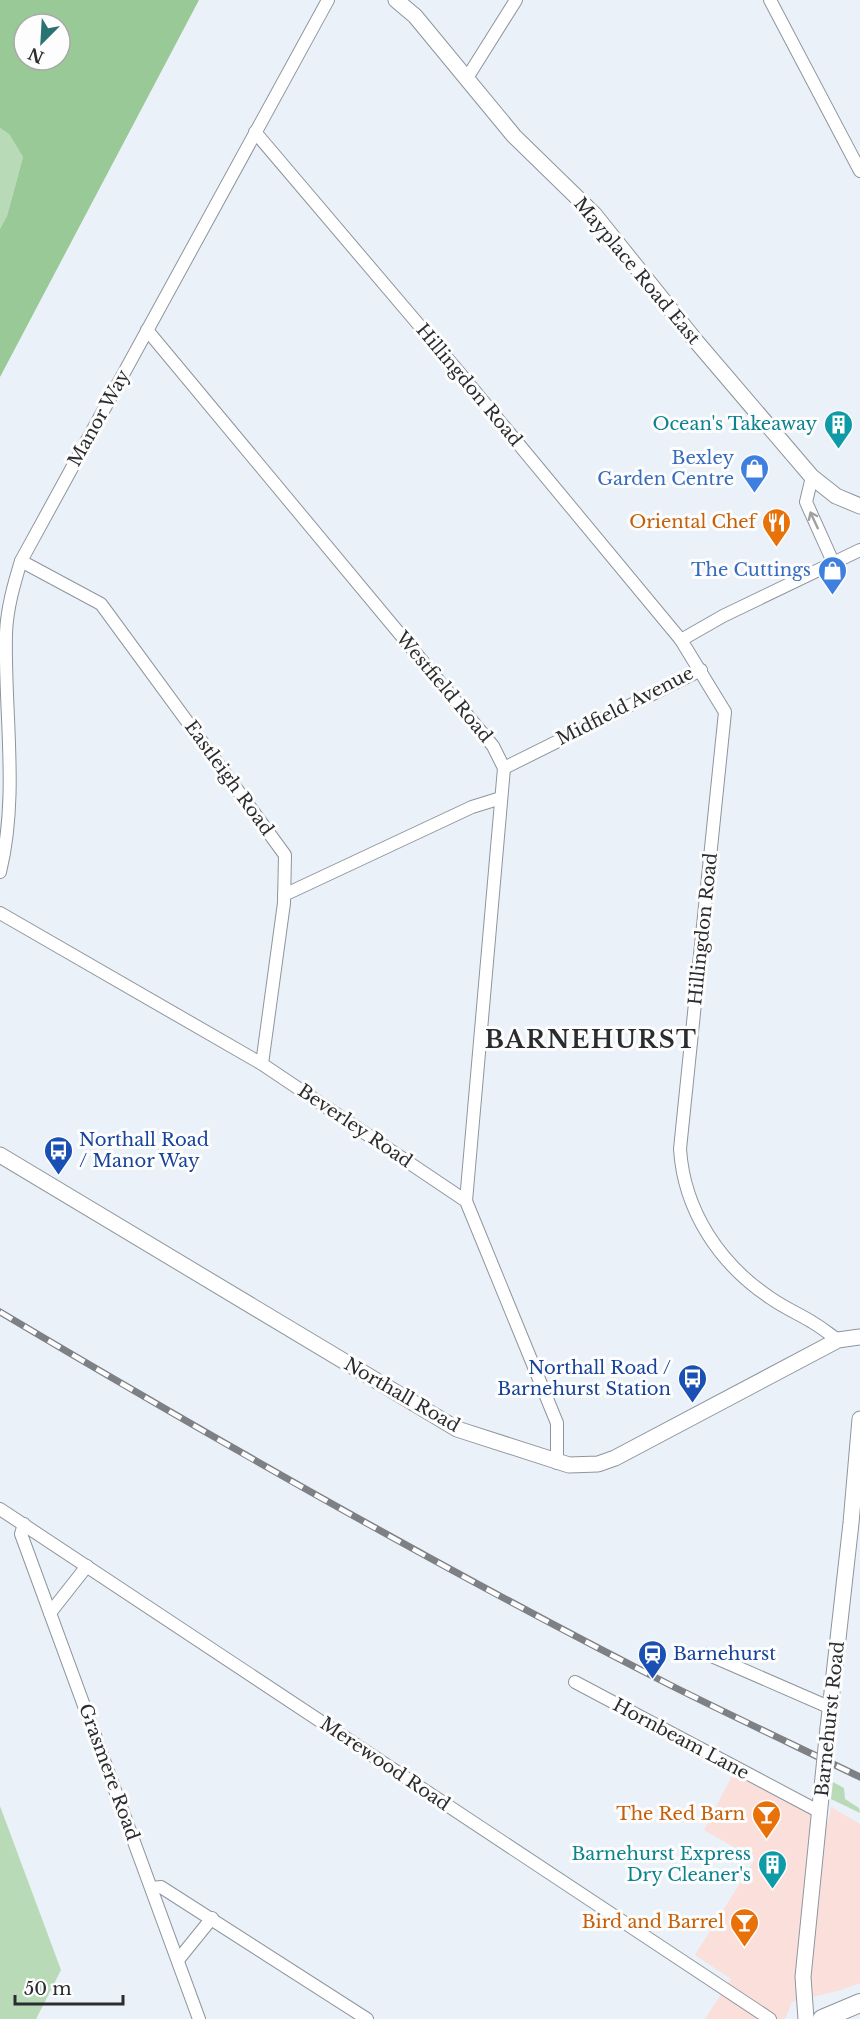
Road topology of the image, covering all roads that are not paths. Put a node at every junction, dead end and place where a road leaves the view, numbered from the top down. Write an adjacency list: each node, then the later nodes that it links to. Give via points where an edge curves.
1 (328, 0): 6 (street, Manor Way)
2 (396, 0): 5 (street, Mayplace Road East, via 416,16)
3 (516, 0): 5 (street)
4 (770, 0): 7 (street)
5 (467, 78): 9 (street, Mayplace Road East, via 514,135 594,214 702,349)
6 (255, 132): 8 (street, Manor Way); 14 (street, Hillingdon Road)
7 (860, 171)
8 (147, 330): 12 (street, Manor Way); 16 (street, Westfield Road, via 493,746)
9 (812, 477): 10 (street, Mayplace Road East, via 836,496); 13 (street, one-way to 9, via 806,502)
10 (860, 506)
11 (860, 550): 13 (street, Midfield Avenue)
12 (21, 561): 18 (street, Manor Way, via 6,631 9,810); 19 (street, Eastleigh Road, via 101,604 285,855)
13 (833, 562): 14 (street, Midfield Avenue)
14 (681, 640): 15 (street, Midfield Avenue)
15 (701, 670): 16 (street, Midfield Avenue); 25 (street, Hillingdon Road, via 725,712 680,1149 681,1170 710,1239 736,1272 772,1300)
16 (504, 768): 17 (street)
17 (501, 798): 19 (street, via 472,807); 23 (street)
18 (0, 872)
19 (284, 895): 21 (street, Eastleigh Road)
20 (0, 913): 21 (street, Beverley Road)
21 (262, 1064): 23 (street, Beverley Road)
22 (0, 1155): 27 (street, Northall Road, via 457,1429)
23 (466, 1201): 27 (street, via 557,1423)
24 (860, 1337): 25 (street, Northall Road)
25 (838, 1340): 27 (street, Northall Road, via 615,1458 580,1466)
26 (860, 1419): 30 (street, Barnehurst Road)
27 (557, 1463)
28 (0, 1509): 29 (street, Merewood Road)
29 (24, 1524): 31 (street, Merewood Road); 32 (street, Grasmere Road, via 21,1534)
30 (856, 1524): 35 (street, Barnehurst Road)
31 (87, 1566): 32 (street); 43 (street, Merewood Road)
32 (50, 1613): 37 (street, Grasmere Road)
33 (707, 1654): 35 (street)
34 (575, 1682): 36 (street, Hornbeam Lane)
35 (831, 1708): 36 (street, Barnehurst Road, bridge)
36 (820, 1805): 44 (street, Barnehurst Road, via 803,1977)
37 (152, 1888): 38 (street, via 161,1887); 39 (street, Grasmere Road)
38 (212, 1918): 39 (street); 42 (street)
39 (178, 1960): 41 (street, Grasmere Road)
40 (860, 2003): 45 (main road)
41 (199, 2019)
42 (367, 2019)
43 (770, 2019)
44 (806, 2019)
45 (822, 2019)

